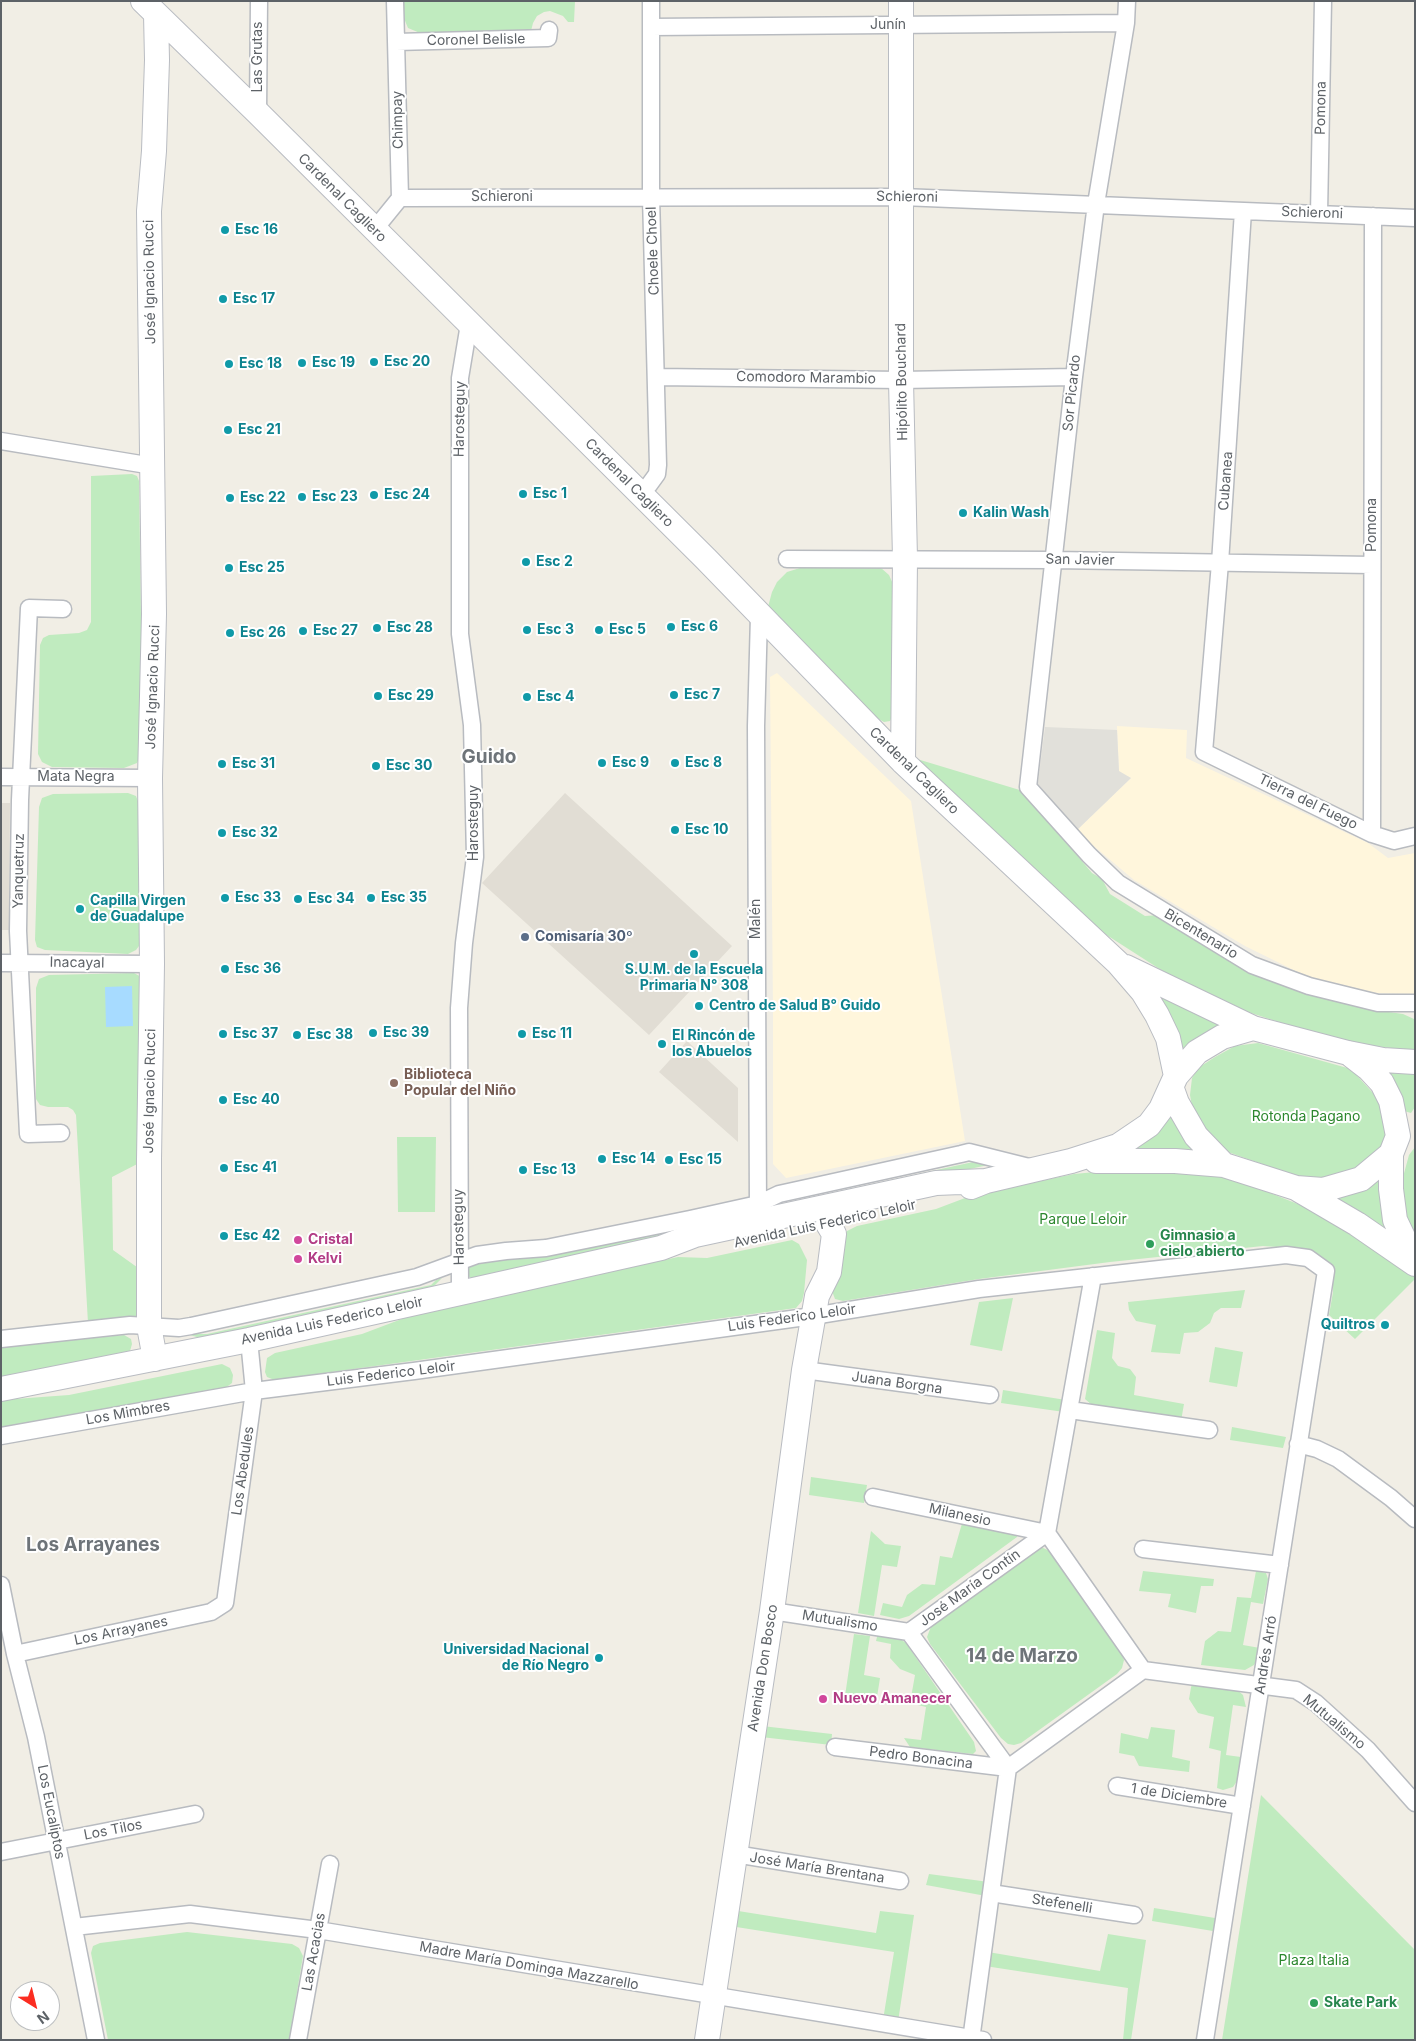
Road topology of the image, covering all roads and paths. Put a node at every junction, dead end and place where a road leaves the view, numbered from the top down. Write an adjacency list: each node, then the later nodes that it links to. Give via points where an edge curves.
1 (259, 1): 12 (street, Las Grutas)
2 (396, 1): 11 (street, Chimpay)
3 (651, 1): 9 (street, Choele Choel)
4 (1127, 1): 8 (street, Sor Picardo)
5 (1323, 1): 18 (street, Pomona)
6 (150, 8): 12 (main road, Cardenal Cagliero); 27 (main road, José Ignacio Rucci, via 157,60 149,211)
7 (902, 13): 8 (street, Junín); 9 (street, Junín); 14 (main road, Hipólito Bouchard)
8 (1126, 23): 16 (street, Sor Picardo)
9 (651, 27): 13 (street, Choele Choel)
10 (549, 30): 11 (street, Coronel Belisle, via 548,38)
11 (396, 42): 15 (street, Chimpay)
12 (258, 113): 21 (main road, Cardenal Cagliero)
13 (651, 196): 14 (street, Schieroni); 15 (street, Schieroni); 23 (street, Choele Choel)
14 (902, 196): 16 (street, Schieroni); 25 (main road, Hipólito Bouchard)
15 (400, 198): 21 (street)
16 (1096, 204): 17 (street, Schieroni); 24 (street, Sor Picardo)
17 (1243, 211): 18 (street, Schieroni); 32 (street, Cubanea)
18 (1319, 214): 19 (street, Schieroni)
19 (1373, 216): 20 (street, Schieroni); 33 (street, Pomona)
20 (1415, 218)
21 (374, 230): 22 (main road, Cardenal Cagliero)
22 (469, 324): 28 (main road, Cardenal Cagliero); 63 (street, Harosteguy, via 460,378 460,634 472,725 475,857 458,1008)
23 (657, 377): 25 (street, Comodoro Marambio); 28 (street, Choele Choel, via 657,474)
24 (1074, 377): 25 (street, Comodoro Marambio); 31 (street, Sor Picardo)
25 (901, 380): 30 (main road, Hipólito Bouchard)
26 (1, 441): 27 (street)
27 (153, 466): 40 (main road, José Ignacio Rucci, via 154,623)
28 (639, 492): 35 (main road, Cardenal Cagliero)
29 (787, 558): 30 (street, San Javier)
30 (905, 559): 31 (street, San Javier); 37 (main road, Hipólito Bouchard)
31 (1054, 560): 32 (street, San Javier); 41 (street, Sor Picardo)
32 (1220, 563): 33 (street, San Javier); 36 (street, Cubanea)
33 (1372, 565): 42 (street, Pomona)
34 (63, 609): 38 (street, Yanquetruz, via 29,608)
35 (759, 616): 37 (main road, Cardenal Cagliero); 60 (street, Malén, via 756,726)
36 (1204, 752): 42 (street, Tierra del Fuego)
37 (903, 762): 46 (main road, Cardenal Cagliero)
38 (22, 776): 39 (street, Mata Negra); 40 (street, Mata Negra); 45 (street, Yanquetruz)
39 (1, 777)
40 (150, 778): 47 (main road, José Ignacio Rucci)
41 (1028, 787): 48 (street, Bicentenario, via 1118,884 1252,965 1309,986 1378,1003)
42 (1372, 834): 43 (street, Tierra del Fuego, via 1394,841)
43 (1415, 836)
44 (1, 963): 45 (street, Inacayal)
45 (18, 963): 47 (street, Inacayal); 54 (street, Yanquetruz, via 28,1134)
46 (1118, 963): 49 (main road, Cardenal Cagliero); 52 (main road, Cardenal Cagliero, via 1157,1014 1168,1038)
47 (152, 964): 69 (main road, José Ignacio Rucci)
48 (1415, 1003)
49 (1253, 1028): 50 (main road); 52 (main road, via 1222,1037 1197,1052)
50 (1348, 1053): 51 (main road); 55 (main road, via 1382,1083 1391,1101 1398,1136)
51 (1415, 1062)
52 (1174, 1083): 56 (main road, Avenida Luis Federico Leloir, via 1149,1125 1132,1138 1118,1146); 57 (main road, via 1177,1103 1196,1136)
53 (1415, 1122): 55 (main road)
54 (61, 1133)
55 (1394, 1149): 59 (main road, via 1361,1179 1323,1190); 64 (main road, via 1391,1189 1395,1220)
56 (1071, 1161): 57 (main road, Avenida Luis Federico Leloir, via 1175,1161); 58 (main road, Avenida Luis Federico Leloir)
57 (1224, 1165): 59 (main road)
58 (1035, 1169): 60 (street, via 969,1152 779,1194); 61 (main road, Avenida Luis Federico Leloir, via 986,1181 936,1183)
59 (1296, 1188): 64 (main road)
60 (758, 1213): 61 (main road, Avenida Luis Federico Leloir); 62 (main road, Avenida Luis Federico Leloir); 63 (street, via 546,1248 478,1255)
61 (829, 1215): 62 (main road, Avenida Luis Federico Leloir, via 701,1249); 68 (main road, Avenida Don Bosco, via 819,1236 812,1281)
62 (661, 1248): 67 (main road, Avenida Luis Federico Leloir)
63 (459, 1262): 67 (street, Harosteguy); 69 (street, via 417,1277 191,1326)
64 (1415, 1263)
65 (1326, 1270): 66 (street, Luis Federico Leloir, via 1308,1258 1286,1255); 80 (street, Andrés Arró)
66 (1093, 1276): 68 (street, Luis Federico Leloir); 77 (street)
67 (460, 1294): 71 (main road, Avenida Luis Federico Leloir)
68 (815, 1306): 73 (main road, Avenida Don Bosco); 75 (street, Luis Federico Leloir, via 414,1372)
69 (149, 1326): 70 (street); 72 (main road, José Ignacio Rucci)
70 (1, 1339)
71 (249, 1340): 72 (main road, Avenida Luis Federico Leloir); 75 (street, Los Abedules)
72 (155, 1359): 74 (main road, Avenida Luis Federico Leloir)
73 (804, 1370): 76 (street, Juana Borgna); 88 (main road, Avenida Don Bosco)
74 (1, 1389)
75 (254, 1391): 79 (street, Los Mimbres); 87 (street, Los Abedules)
76 (990, 1395)
77 (1070, 1410): 78 (street); 83 (street)
78 (1209, 1430)
79 (1, 1436)
80 (1298, 1444): 82 (street, via 1338,1459); 85 (street, Andrés Arró)
81 (873, 1497): 83 (street, Milanesio)
82 (1415, 1519)
83 (1047, 1533): 89 (street, José María Contín); 91 (street)
84 (1143, 1549): 85 (street)
85 (1280, 1565): 92 (street, Andrés Arró)
86 (1, 1585): 90 (street, Los Eucaliptos)
87 (225, 1603): 90 (street, Los Arrayanes, via 211,1612)
88 (772, 1611): 89 (street, Mutualismo); 101 (main road, Avenida Don Bosco)
89 (909, 1632): 94 (street, José María Contín)
90 (15, 1654): 99 (street, Los Eucaliptos)
91 (1143, 1670): 92 (street, Mutualismo); 94 (street)
92 (1261, 1685): 96 (street, Mutualismo, via 1296,1690 1316,1703 1368,1750); 97 (street, Andrés Arró)
93 (835, 1747): 94 (street, Pedro Bonacina)
94 (1008, 1768): 104 (street)
95 (1117, 1786): 97 (street, 1 de Diciembre)
96 (1415, 1803)
97 (1242, 1806): 113 (street, Andrés Arró)
98 (195, 1814): 99 (street, Los Tilos)
99 (57, 1841): 100 (street, Los Tilos); 106 (street, Los Eucaliptos)
100 (1, 1852)
101 (735, 1854): 103 (street, José María Brentana); 108 (main road, Avenida Don Bosco)
102 (330, 1864): 107 (street, Las Acacias)
103 (900, 1881)
104 (990, 1893): 105 (street, Stefenelli); 109 (street)
105 (1134, 1915)
106 (74, 1927): 107 (street, Madre María Dominga Mazzarello, via 190,1914); 110 (street, Los Eucaliptos)
107 (318, 1930): 108 (street, Madre María Dominga Mazzarello); 111 (street, Las Acacias)
108 (714, 1997): 109 (street, Madre María Dominga Mazzarello); 112 (main road, Avenida Don Bosco)
109 (975, 2039)
110 (96, 2040)
111 (298, 2040)
112 (707, 2040)
113 (1205, 2040)

